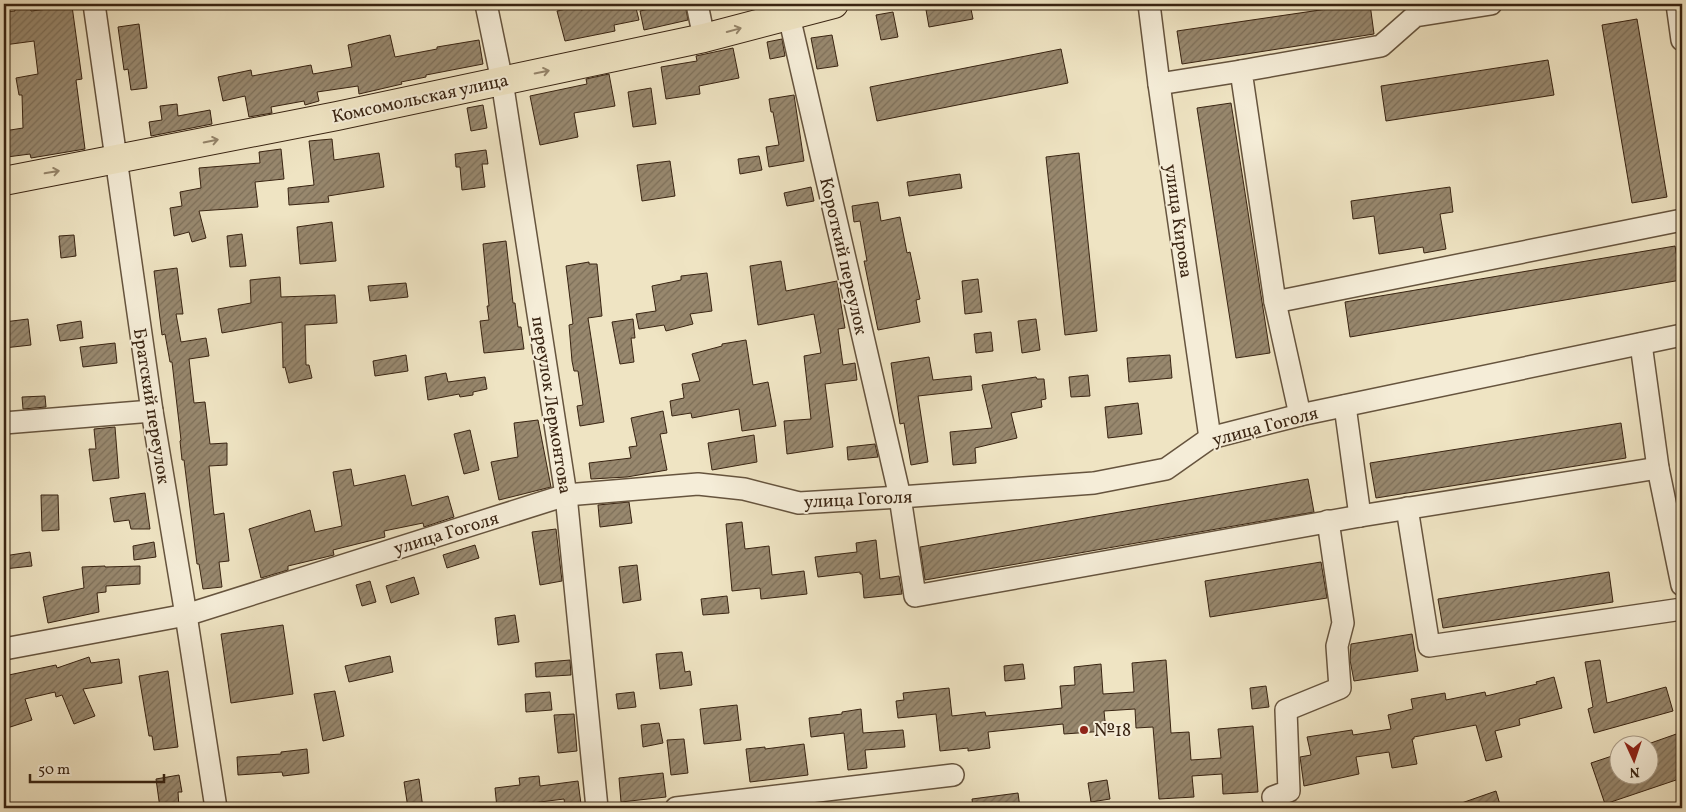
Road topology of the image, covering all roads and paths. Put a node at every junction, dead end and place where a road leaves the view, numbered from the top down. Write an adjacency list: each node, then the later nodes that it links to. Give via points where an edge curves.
1 (94, 4): 14 (street, Братский переулок)
2 (486, 4): 12 (street, переулок Лермонтова)
3 (697, 4): 9 (street)
4 (834, 4): 8 (main road, Комсомольская улица)
5 (1149, 4): 13 (street, улица Кирова)
6 (1491, 4): 11 (street, via 1415,16 1381,46)
7 (1677, 4): 10 (street)
8 (789, 16): 9 (main road, Комсомольская улица, one-way to 8); 27 (street, Короткий переулок)
9 (704, 38): 12 (main road, Комсомольская улица, one-way to 9)
10 (1682, 40)
11 (1241, 71): 13 (street); 17 (street)
12 (502, 80): 14 (main road, Комсомольская улица, one-way to 12); 26 (street, переулок Лермонтова)
13 (1159, 84): 24 (street, улица Кирова)
14 (116, 160): 15 (main road, Комсомольская улица, one-way to 14); 21 (street, Братский переулок)
15 (4, 181)
16 (1682, 220): 17 (street)
17 (1275, 302): 22 (street)
18 (1682, 335): 19 (street, улица Гоголя)
19 (1641, 344): 20 (street, улица Гоголя); 25 (street)
20 (1345, 406): 22 (street, улица Гоголя); 29 (street)
21 (152, 411): 23 (street); 33 (street, Братский переулок)
22 (1300, 415): 24 (street, улица Гоголя)
23 (4, 423)
24 (1210, 438): 27 (street, улица Гоголя, via 1166,469 1158,471 1094,483)
25 (1658, 468): 28 (street); 31 (street)
26 (566, 495): 27 (street, улица Гоголя, via 698,484 744,489 799,503); 33 (street, улица Гоголя); 37 (street, переулок Лермонтова)
27 (900, 497): 30 (street, Короткий переулок, via 915,596)
28 (1407, 508): 29 (street); 32 (street, via 1429,646)
29 (1360, 516): 30 (street)
30 (1328, 521): 39 (street, via 1344,623 1337,646 1340,688 1286,710 1289,791 1273,796)
31 (1682, 585)
32 (1682, 609)
33 (186, 615): 34 (street, улица Гоголя); 36 (street, Братский переулок)
34 (4, 649)
35 (954, 775): 38 (street)
36 (216, 808)
37 (597, 808)
38 (676, 808)
39 (1277, 808)

